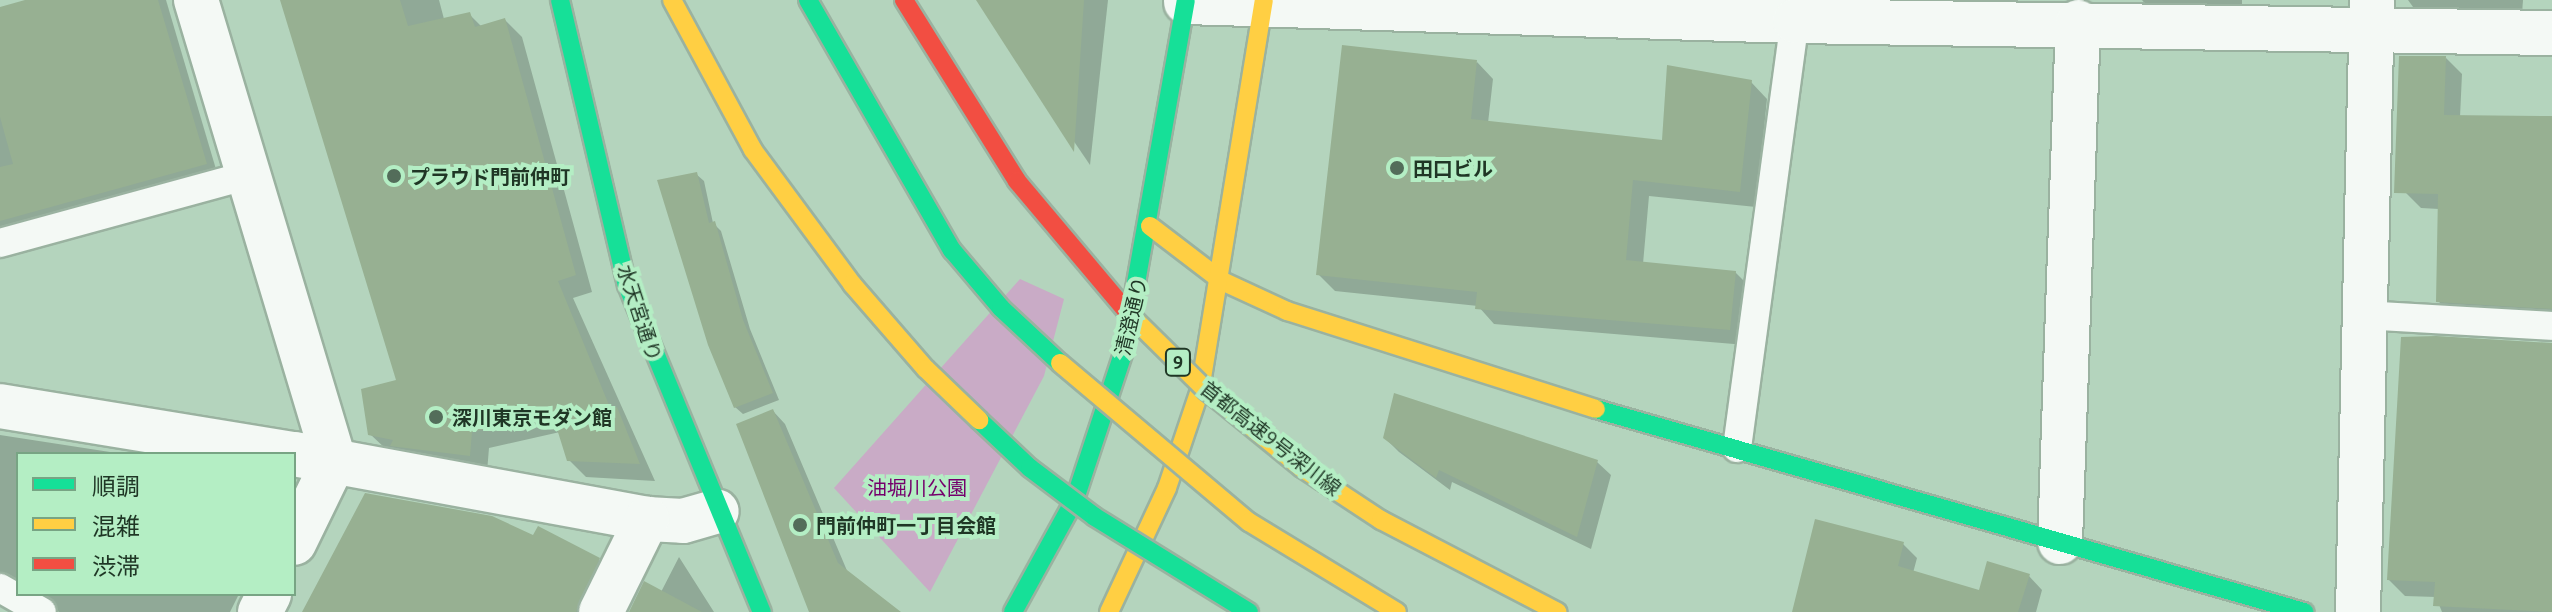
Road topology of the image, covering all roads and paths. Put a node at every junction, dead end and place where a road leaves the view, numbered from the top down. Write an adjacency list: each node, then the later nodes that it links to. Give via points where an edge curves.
1 (196, 0): 12 (street)
2 (560, 0): 22 (main road, 水天宮通り, via 627,285)
3 (672, 0): 32 (main road, bridge, via 761,163 852,284 926,369 1030,468 1119,533)
4 (808, 0): 33 (main road, bridge, via 915,192 952,250 1001,308 1107,407 1249,522)
5 (904, 0): 34 (main road, 首都高速9号深川線 / 9, bridge, via 1017,181 1122,307 1206,390 1302,468 1381,520)
6 (1186, 1): 7 (street); 13 (main road, 清澄通り)
7 (1264, 2): 8 (street); 15 (main road)
8 (1777, 13): 10 (street); 19 (lane)
9 (2371, 14): 10 (street); 11 (street); 16 (street)
10 (2078, 22): 25 (street)
11 (2552, 33)
12 (248, 175): 14 (lane); 21 (street)
13 (1150, 226): 15 (main road); 30 (main road, 清澄通り, via 1124,351 1075,499)
14 (0, 243)
15 (1222, 281): 19 (main road, via 1287,311 1492,379); 31 (main road, via 1195,404 1167,488)
16 (2363, 315): 17 (lane); 36 (street)
17 (2552, 326)
18 (0, 406): 20 (street)
19 (1737, 448): 25 (main road)
20 (282, 452)
21 (306, 456): 23 (street); 24 (street)
22 (717, 511): 23 (street, via 683,521); 29 (main road, 水天宮通り)
23 (647, 519): 28 (street)
24 (296, 528)
25 (2060, 542): 35 (main road)
26 (0, 588): 27 (lane)
27 (42, 612)
28 (601, 612)
29 (762, 612)
30 (1013, 612)
31 (1109, 612)
32 (1249, 612)
33 (1397, 612)
34 (1558, 612)
35 (2304, 612)
36 (2358, 612)

